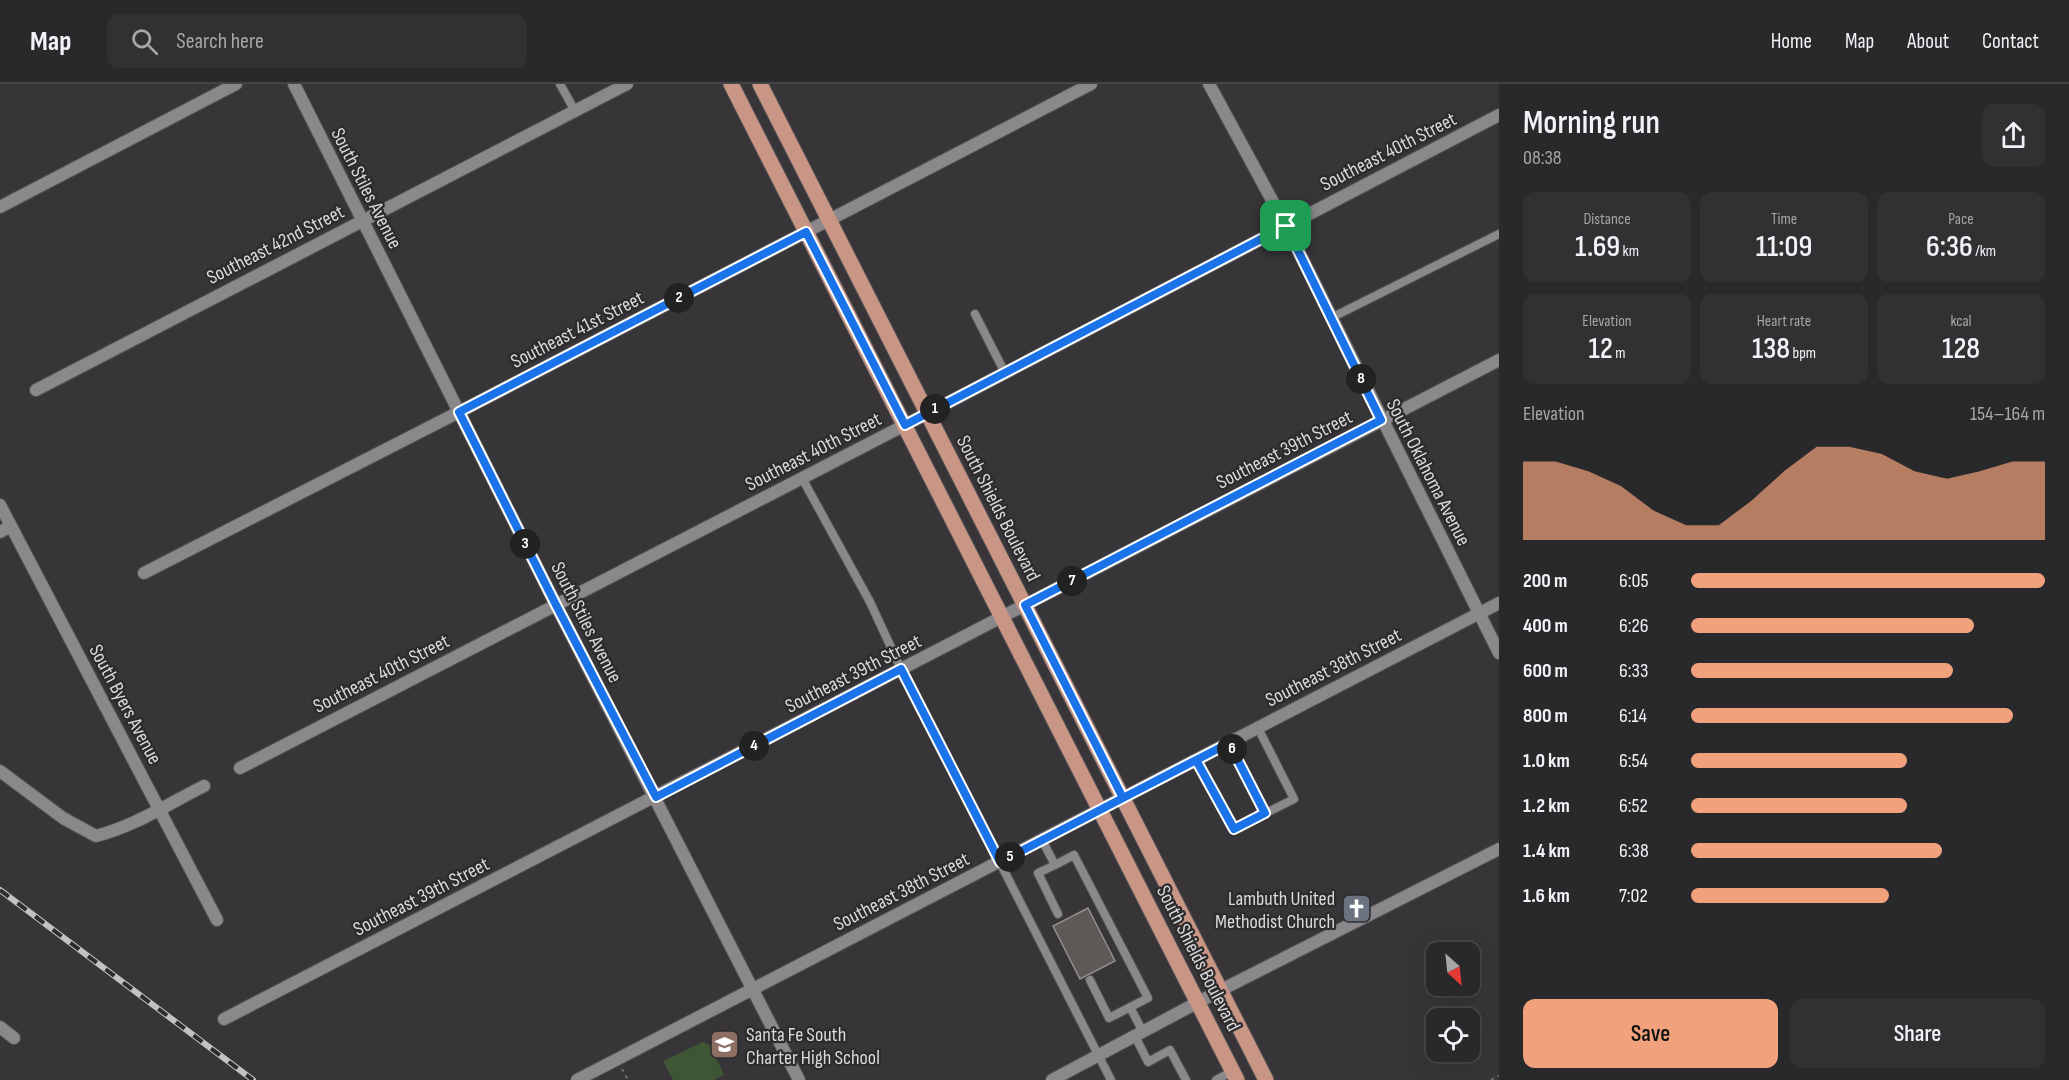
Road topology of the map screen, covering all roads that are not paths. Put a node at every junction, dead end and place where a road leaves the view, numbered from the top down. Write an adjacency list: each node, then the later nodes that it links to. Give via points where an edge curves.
1 (236, 84): 12 (street)
2 (294, 84): 14 (street, South Stiles Avenue)
3 (560, 84): 10 (lane)
4 (627, 84): 9 (street, Southeast 42nd Street)
5 (731, 84): 16 (main road, South Shields Boulevard)
6 (760, 84): 13 (main road, South Shields Boulevard)
7 (1091, 84): 13 (street, Southeast 41st Street)
8 (1209, 84): 15 (street, South Oklahoma Avenue)
9 (605, 89): 10 (street, Southeast 42nd Street)
10 (575, 111): 14 (street, Southeast 42nd Street)
11 (1499, 115): 15 (street, Southeast 40th Street)
12 (0, 207)
13 (829, 220): 16 (street, Southeast 41st Street); 24 (main road, South Shields Boulevard)
14 (362, 221): 22 (street, Southeast 42nd Street); 23 (street, South Stiles Avenue)
15 (1286, 226): 19 (street, South Oklahoma Avenue); 21 (street, Southeast 40th Street)
16 (806, 232): 23 (street, Southeast 41st Street); 26 (main road, South Shields Boulevard)
17 (1499, 234): 19 (lane)
18 (975, 314): 21 (lane)
19 (1331, 318): 25 (street, South Oklahoma Avenue)
20 (1499, 360): 25 (street, Southeast 39th Street)
21 (1005, 373): 24 (street, Southeast 40th Street)
22 (36, 390)
23 (459, 412): 30 (street, Southeast 41st Street); 32 (street, South Stiles Avenue)
24 (927, 413): 26 (street, Southeast 40th Street); 33 (main road, South Shields Boulevard)
25 (1381, 420): 33 (street, Southeast 39th Street); 34 (street, South Oklahoma Avenue)
26 (905, 425): 27 (street, Southeast 40th Street); 35 (main road, South Shields Boulevard)
27 (802, 478): 32 (street, Southeast 40th Street); 37 (lane, via 870,602)
28 (0, 505): 29 (street, South Byers Avenue)
29 (6, 529): 46 (street, South Byers Avenue)
30 (144, 573)
31 (1499, 603): 34 (street, Southeast 38th Street)
32 (556, 605): 41 (street, Southeast 40th Street); 44 (street, South Stiles Avenue)
33 (1025, 605): 35 (street, Southeast 39th Street); 45 (main road, South Shields Boulevard)
34 (1478, 614): 36 (street, South Oklahoma Avenue); 38 (street, Southeast 38th Street)
35 (1002, 617): 37 (street, Southeast 39th Street); 47 (main road, South Shields Boulevard)
36 (1499, 653)
37 (901, 669): 44 (street, Southeast 39th Street); 51 (lane)
38 (1258, 728): 39 (street, Southeast 38th Street); 48 (lane, via 1294,799)
39 (1229, 743): 40 (street, Southeast 38th Street); 48 (lane)
40 (1196, 760): 45 (street, Southeast 38th Street); 48 (lane, via 1234,829)
41 (240, 768)
42 (0, 771): 46 (street, via 63,818 96,836 137,822)
43 (204, 786): 46 (street)
44 (656, 797): 56 (street, South Stiles Avenue); 60 (street, Southeast 39th Street)
45 (1123, 798): 47 (street, Southeast 38th Street); 57 (main road, South Shields Boulevard)
46 (159, 809): 54 (street, South Byers Avenue)
47 (1100, 810): 49 (street, Southeast 38th Street); 58 (main road, South Shields Boulevard)
48 (1265, 813)
49 (1042, 840): 51 (street, Southeast 38th Street); 52 (lane)
50 (1499, 849): 57 (street)
51 (1000, 862): 56 (street, Southeast 38th Street); 64 (lane)
52 (1055, 864): 53 (lane, via 1038,873); 59 (lane, via 1074,855 1148,998)
53 (1058, 914)
54 (217, 920)
55 (1090, 980): 59 (lane, via 1109,1018)
56 (752, 990): 66 (street, Southeast 38th Street); 67 (street, South Stiles Avenue)
57 (1221, 990): 58 (street); 72 (main road, South Shields Boulevard)
58 (1198, 1004): 62 (street); 65 (main road, South Shields Boulevard)
59 (1131, 1007): 62 (lane)
60 (224, 1019)
61 (0, 1027): 63 (street)
62 (1139, 1034): 64 (street); 70 (lane, via 1148,1062 1170,1050)
63 (14, 1038)
64 (1098, 1056): 68 (street); 69 (lane)
65 (1235, 1076): 71 (lane)
66 (577, 1080)
67 (799, 1080)
68 (1052, 1080)
69 (1111, 1080)
70 (1186, 1080)
71 (1216, 1080)
72 (1266, 1080)

